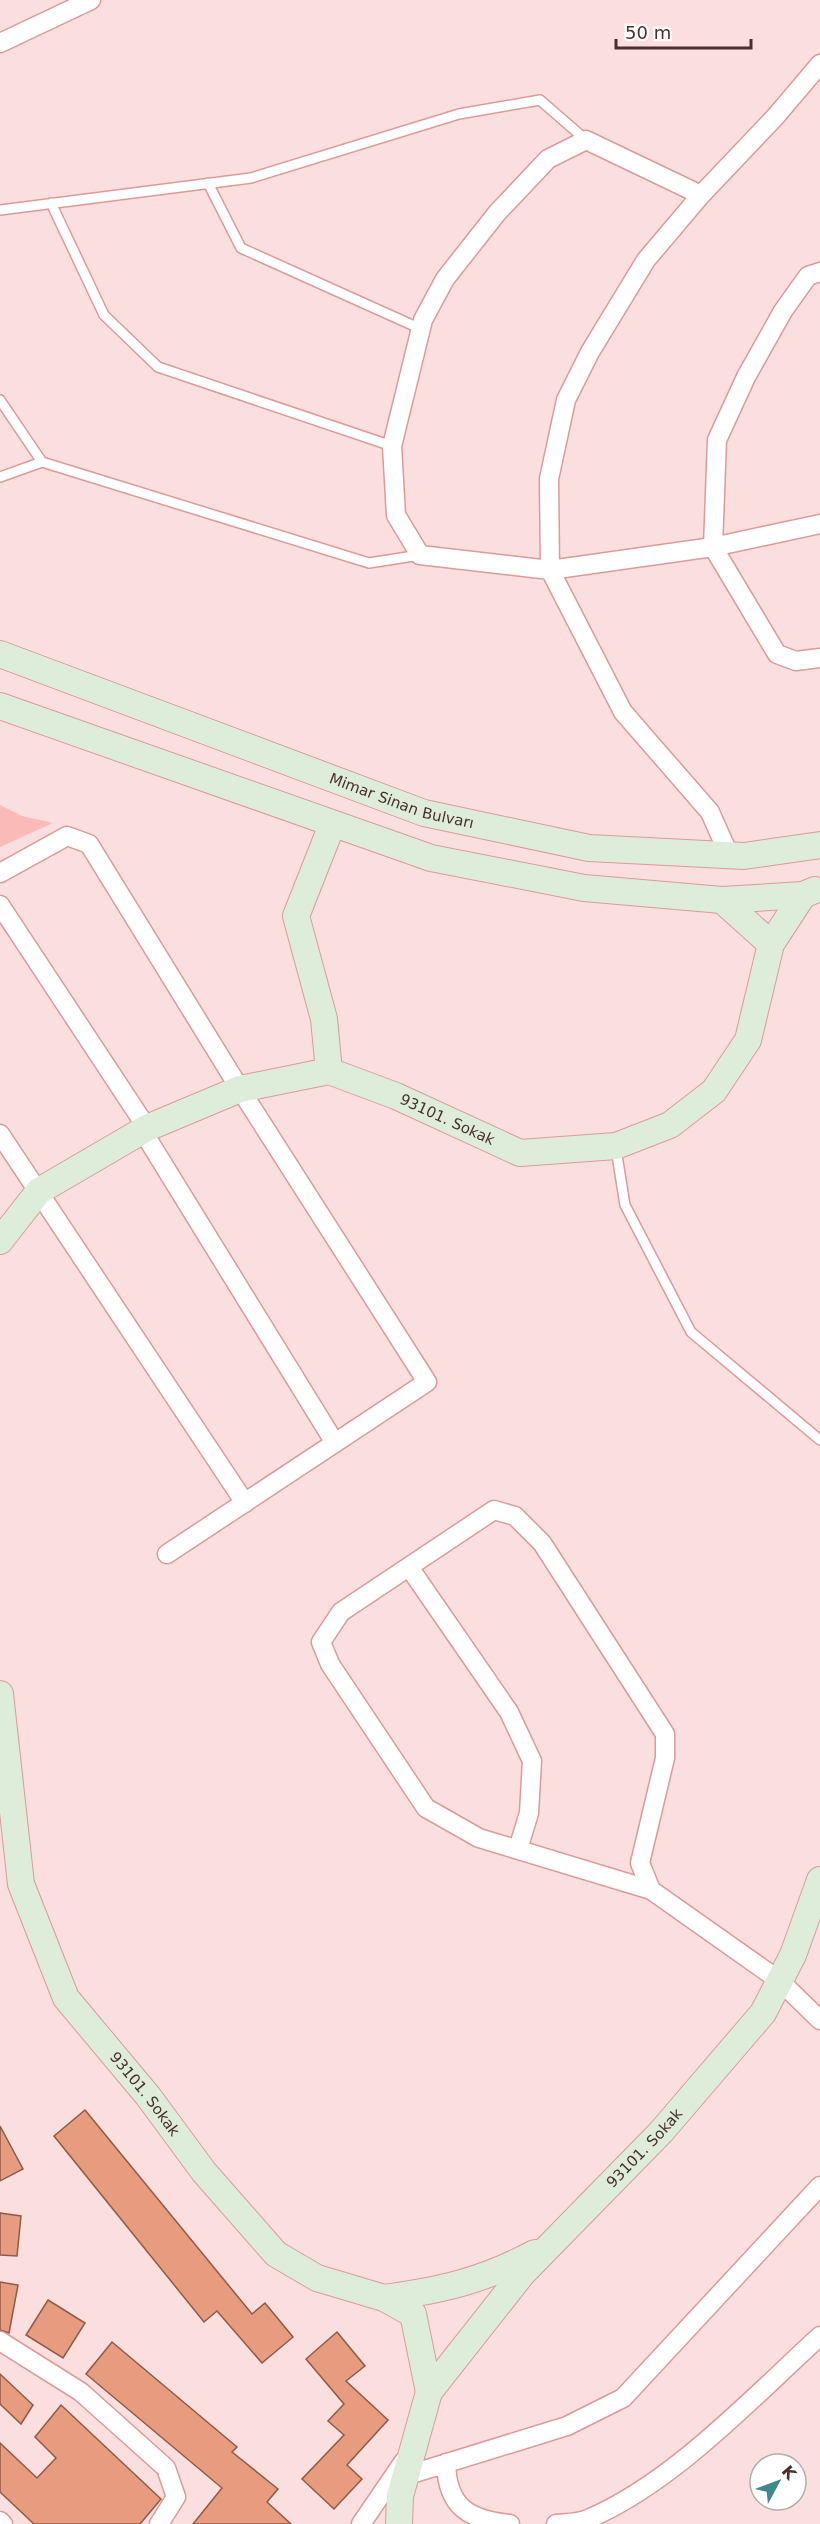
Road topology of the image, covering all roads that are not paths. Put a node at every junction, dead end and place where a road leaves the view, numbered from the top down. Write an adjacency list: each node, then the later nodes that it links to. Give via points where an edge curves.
1 (91, 0): 2 (street)
2 (0, 43)
3 (820, 64): 6 (street)
4 (586, 141): 5 (lane, via 540,100 459,114 251,178); 6 (street); 10 (street, via 548,159 497,213 445,279)
5 (208, 183): 7 (lane); 10 (lane, via 241,248)
6 (701, 195): 18 (street, via 646,260 566,400 549,479)
7 (51, 203): 8 (lane); 12 (lane, via 104,315 158,367)
8 (0, 210)
9 (820, 272): 16 (street, via 808,276 783,311 717,440)
10 (421, 329): 12 (street)
11 (0, 400): 13 (lane)
12 (392, 446): 17 (street, via 396,515)
13 (42, 462): 14 (lane); 17 (lane, via 369,563)
14 (0, 477)
15 (820, 524): 16 (street)
16 (714, 546): 18 (street); 20 (street, via 777,654 796,662)
17 (420, 555): 18 (street)
18 (550, 570): 24 (street, via 623,712 710,812)
19 (0, 654): 24 (street, Mimar Sinan Bulvarı, via 424,813 589,848)
20 (820, 658)
21 (0, 706): 22 (street)
22 (332, 825): 27 (street, via 431,858 573,886); 30 (street, via 296,915 324,1019)
23 (820, 845): 24 (street, Mimar Sinan Bulvarı)
24 (729, 855)
25 (0, 873): 31 (street, via 67,836 89,844)
26 (812, 892): 27 (street); 29 (street, 93101. Sokak)
27 (722, 900): 29 (street)
28 (0, 905): 32 (street)
29 (771, 944): 34 (street, 93101. Sokak, via 747,1040 714,1091 670,1125)
30 (329, 1071): 31 (street); 34 (street, 93101. Sokak, via 396,1096 520,1153)
31 (240, 1089): 32 (street); 38 (street, via 427,1382)
32 (144, 1129): 35 (street); 38 (street)
33 (0, 1134): 35 (street)
34 (616, 1146): 37 (lane, via 625,1205 692,1332)
35 (39, 1191): 36 (street); 39 (street)
36 (0, 1241)
37 (820, 1440)
38 (335, 1443): 39 (street)
39 (245, 1503): 40 (street)
40 (167, 1554)
41 (409, 1567): 43 (street, via 509,1712 532,1761 529,1813); 43 (street, via 341,1612 321,1642 330,1664 426,1808 479,1838); 45 (street, via 494,1510 515,1516 542,1543 665,1734 665,1758 640,1863)
42 (0, 1694): 50 (street, 93101. Sokak, via 21,1884 66,1998 204,2172 276,2254 317,2278)
43 (518, 1849): 45 (street)
44 (820, 1880): 46 (street, 93101. Sokak)
45 (651, 1890): 46 (street)
46 (780, 1981): 47 (street); 49 (street, 93101. Sokak, via 763,2013 661,2132)
47 (820, 2020)
48 (820, 2186): 55 (street, via 623,2398 567,2426)
49 (552, 2244): 50 (street, via 471,2282); 53 (street, 93101. Sokak, via 522,2274)
50 (384, 2298): 53 (street, 93101. Sokak, via 413,2314)
51 (820, 2336): 61 (street, via 697,2449 632,2496 586,2520)
52 (0, 2341): 57 (street, via 81,2392 166,2468 176,2498)
53 (429, 2392): 54 (street, 93101. Sokak)
54 (411, 2451): 56 (street, 93101. Sokak); 58 (street)
55 (446, 2463): 56 (street); 60 (street, via 447,2486 461,2507 488,2522)
56 (405, 2476): 59 (street, 93101. Sokak)
57 (159, 2524)
58 (361, 2524)
59 (399, 2524)
60 (510, 2524)
61 (556, 2524)

